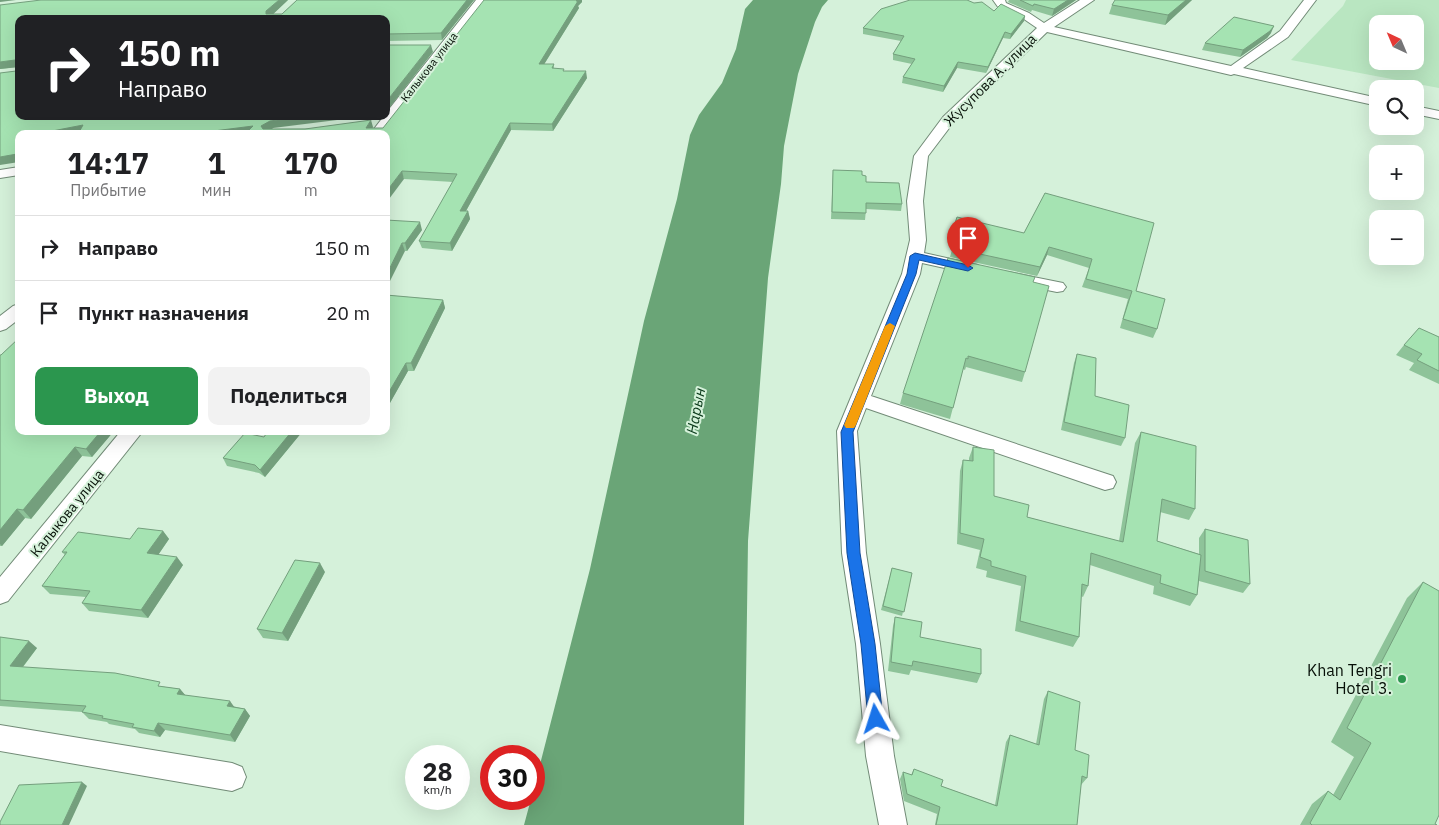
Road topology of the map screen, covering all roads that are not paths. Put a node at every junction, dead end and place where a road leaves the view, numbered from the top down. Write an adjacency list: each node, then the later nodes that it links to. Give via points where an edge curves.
1 (482, 0): 10 (street, Калыкова улица, via 439,46)
2 (998, 0): 5 (street, Жусупова А. улица)
3 (1088, 0): 5 (street)
4 (1310, 0): 6 (street, via 1284,34)
5 (1044, 28): 6 (street); 15 (street, Жусупова А. улица, via 948,120 922,156 915,201 918,240)
6 (1231, 71): 7 (street)
7 (1369, 100)
8 (1424, 112): 9 (street)
9 (1439, 115)
10 (390, 117)
11 (388, 120): 12 (street, Калыкова улица)
12 (373, 128)
13 (15, 172): 14 (street)
14 (0, 174)
15 (915, 256): 16 (street); 19 (street, Жусупова А. улица, via 912,274)
16 (1057, 288)
17 (15, 313): 18 (street)
18 (0, 325)
19 (860, 399): 21 (street); 25 (street, Жусупова А. улица, via 847,432 854,553 880,756)
20 (130, 435): 22 (street, Калыкова улица)
21 (1105, 482)
22 (0, 594)
23 (0, 738): 24 (street)
24 (232, 777)
25 (893, 825)

